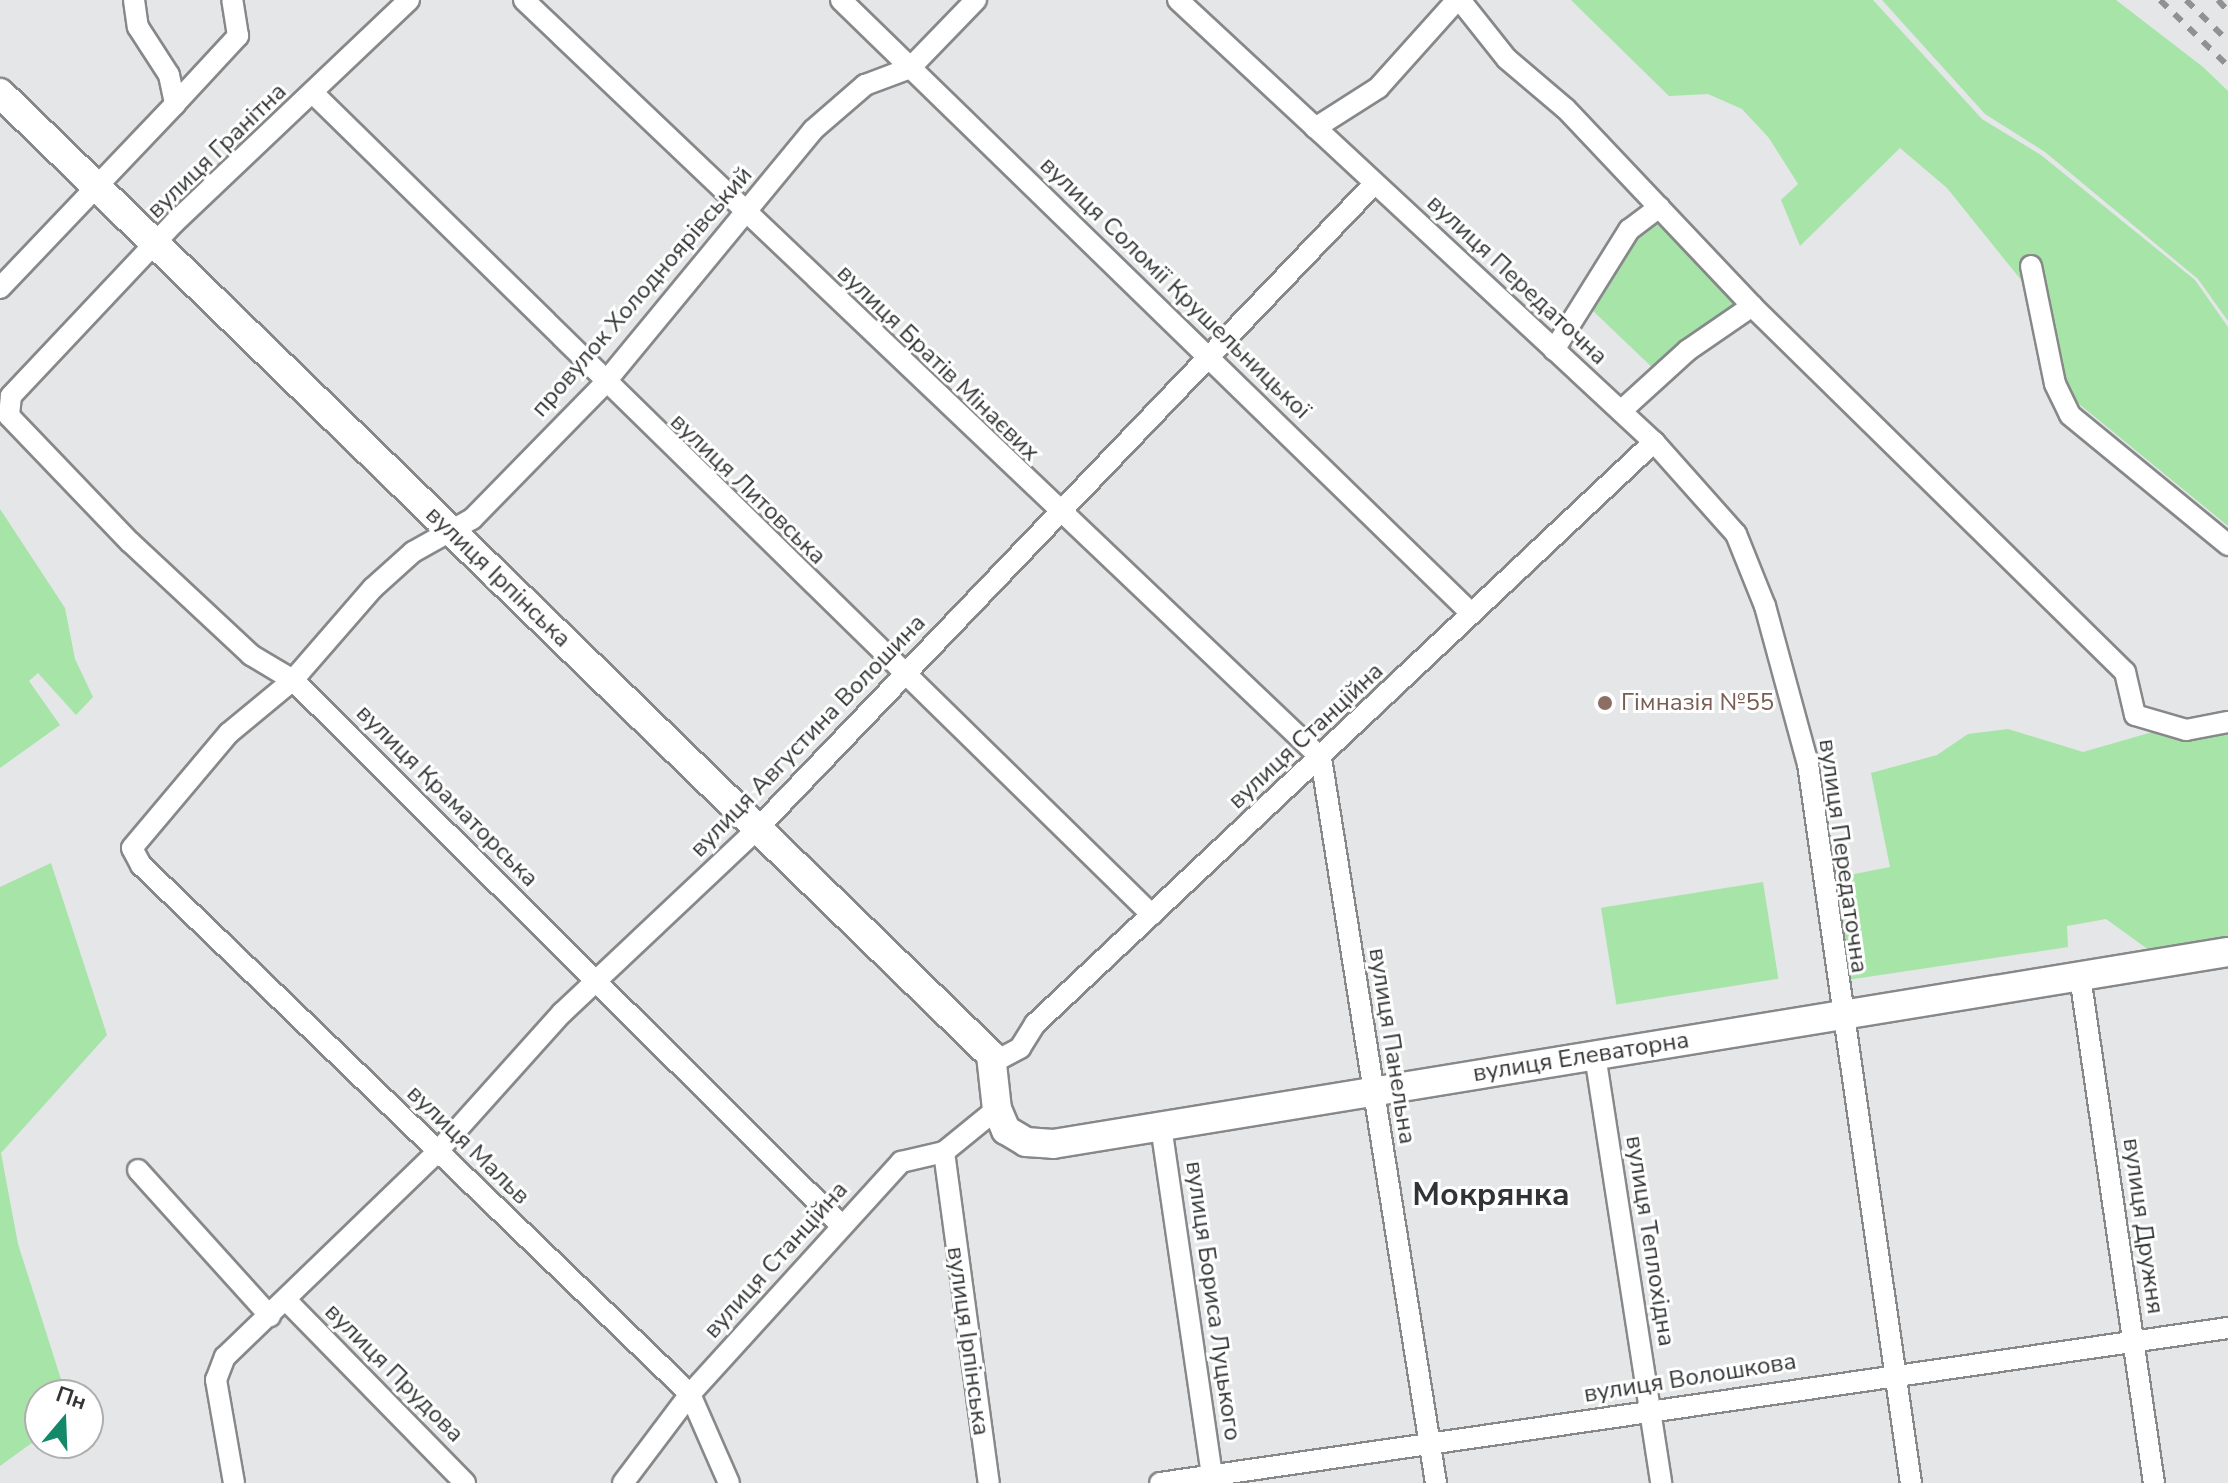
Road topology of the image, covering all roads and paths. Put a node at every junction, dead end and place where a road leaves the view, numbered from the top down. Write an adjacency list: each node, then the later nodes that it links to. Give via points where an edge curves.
1 (134, 0): 12 (street, via 138,27 169,75)
2 (232, 0): 12 (street, via 238,36)
3 (409, 0): 11 (street, вулиця Гранітна)
4 (524, 0): 17 (street, вулиця Братів Мінаєвих)
5 (841, 0): 9 (street, вулиця Соломії Крушельницької)
6 (976, 0): 9 (street, провулок Холодноярівський)
7 (1178, 0): 13 (street, вулиця Передаточна)
8 (1459, 0): 13 (street, via 1378,88); 16 (street, via 1507,59)
9 (910, 68): 17 (street, провулок Холодноярівський, via 840,105); 23 (street, вулиця Соломії Крушельницької)
10 (0, 93): 15 (street, вулиця Ірпінська)
11 (314, 94): 18 (street, вулиця Гранітна); 24 (street, вулиця Литовська)
12 (175, 104): 15 (street)
13 (1315, 128): 14 (street, вулиця Передаточна)
14 (1374, 184): 22 (street, вулиця Передаточна); 23 (street, вулиця Августина Волошина)
15 (92, 190): 18 (street, вулиця Ірпінська); 20 (street)
16 (1659, 207): 21 (street); 22 (street, via 1629,230)
17 (745, 214): 24 (street, провулок Холодноярівський); 28 (street, вулиця Братів Мінаєвих)
18 (157, 247): 26 (street, вулиця Гранітна, via 11,396); 29 (street, вулиця Ірпінська)
19 (2031, 266): 30 (street, via 2055,384 2070,415)
20 (0, 288)
21 (1752, 306): 25 (street, via 1688,350); 34 (street, via 2125,672 2135,715 2186,730)
22 (1554, 350): 25 (street, вулиця Передаточна)
23 (1208, 357): 28 (street, вулиця Августина Волошина); 31 (street, вулиця Соломії Крушельницької)
24 (603, 385): 29 (street, провулок Холодноярівський); 32 (street, вулиця Литовська)
25 (1621, 411): 27 (street, вулиця Передаточна)
26 (9, 416): 33 (street, вулиця Краматорська, via 251,655)
27 (1654, 442): 31 (street, вулиця Станційна); 42 (street, вулиця Передаточна, via 1736,534 1765,606 1808,764)
28 (1058, 514): 32 (street, вулиця Августина Волошина); 35 (street, вулиця Братів Мінаєвих)
29 (453, 532): 33 (street, провулок Холодноярівський, via 413,552 373,588); 36 (street, вулиця Ірпінська)
30 (2228, 545)
31 (1472, 614): 35 (street, вулиця Станційна)
32 (904, 675): 36 (street, вулиця Августина Волошина); 38 (street, вулиця Литовська)
33 (293, 680): 37 (street, провулок Холодноярівський, via 244,718 139,832 132,848); 41 (street, вулиця Краматорська)
34 (2228, 722)
35 (1321, 758): 38 (street, вулиця Станційна); 45 (street, вулиця Панельна)
36 (758, 828): 41 (street, вулиця Августина Волошина); 44 (street, вулиця Ірпінська)
37 (141, 865): 48 (street, вулиця Мальв)
38 (1152, 915): 44 (street, вулиця Станційна, via 1035,1024 1020,1048)
39 (2228, 952): 40 (street, вулиця Елеваторна)
40 (2080, 976): 42 (street, вулиця Елеваторна); 55 (street, вулиця Дружня)
41 (599, 982): 48 (street, вулиця Августина Волошина, via 516,1060); 51 (street, вулиця Краматорська)
42 (1839, 1016): 43 (street, вулиця Елеваторна); 56 (street, вулиця Передаточна)
43 (1595, 1055): 45 (street, вулиця Елеваторна); 58 (street, вулиця Теплохідна)
44 (992, 1063): 46 (street)
45 (1372, 1091): 47 (street, вулиця Елеваторна); 59 (street, вулиця Панельна)
46 (997, 1109): 47 (street, вулиця Елеваторна, via 1006,1130 1026,1142); 49 (street, вулиця Станційна)
47 (1161, 1126): 60 (street, вулиця Бориса Луцького)
48 (438, 1151): 52 (street, вулиця Августина Волошина); 57 (street, вулиця Мальв)
49 (944, 1152): 51 (street, вулиця Станційна, via 901,1162); 65 (street, вулиця Ірпінська)
50 (138, 1170): 53 (street)
51 (840, 1224): 57 (street, вулиця Станційна)
52 (286, 1300): 53 (street, вулиця Августина Волошина); 62 (street, вулиця Прудова)
53 (270, 1316): 61 (street, вулиця Августина Волошина, via 225,1357 216,1380)
54 (2228, 1328): 55 (street, вулиця Волошкова)
55 (2133, 1341): 56 (street, вулиця Волошкова); 70 (street, вулиця Дружня)
56 (1894, 1371): 58 (street, вулиця Волошкова); 69 (street, вулиця Передаточна)
57 (690, 1394): 63 (street, вулиця Станційна); 64 (street, вулиця Мальв)
58 (1651, 1411): 59 (street, вулиця Волошкова); 68 (street, вулиця Теплохідна)
59 (1430, 1443): 60 (street, вулиця Волошкова); 67 (street, вулиця Панельна)
60 (1212, 1480): 66 (street, вулиця Волошкова)
61 (234, 1483)
62 (465, 1483)
63 (623, 1483)
64 (729, 1483)
65 (989, 1483)
66 (1160, 1483)
67 (1436, 1483)
68 (1661, 1483)
69 (1911, 1483)
70 (2154, 1483)

